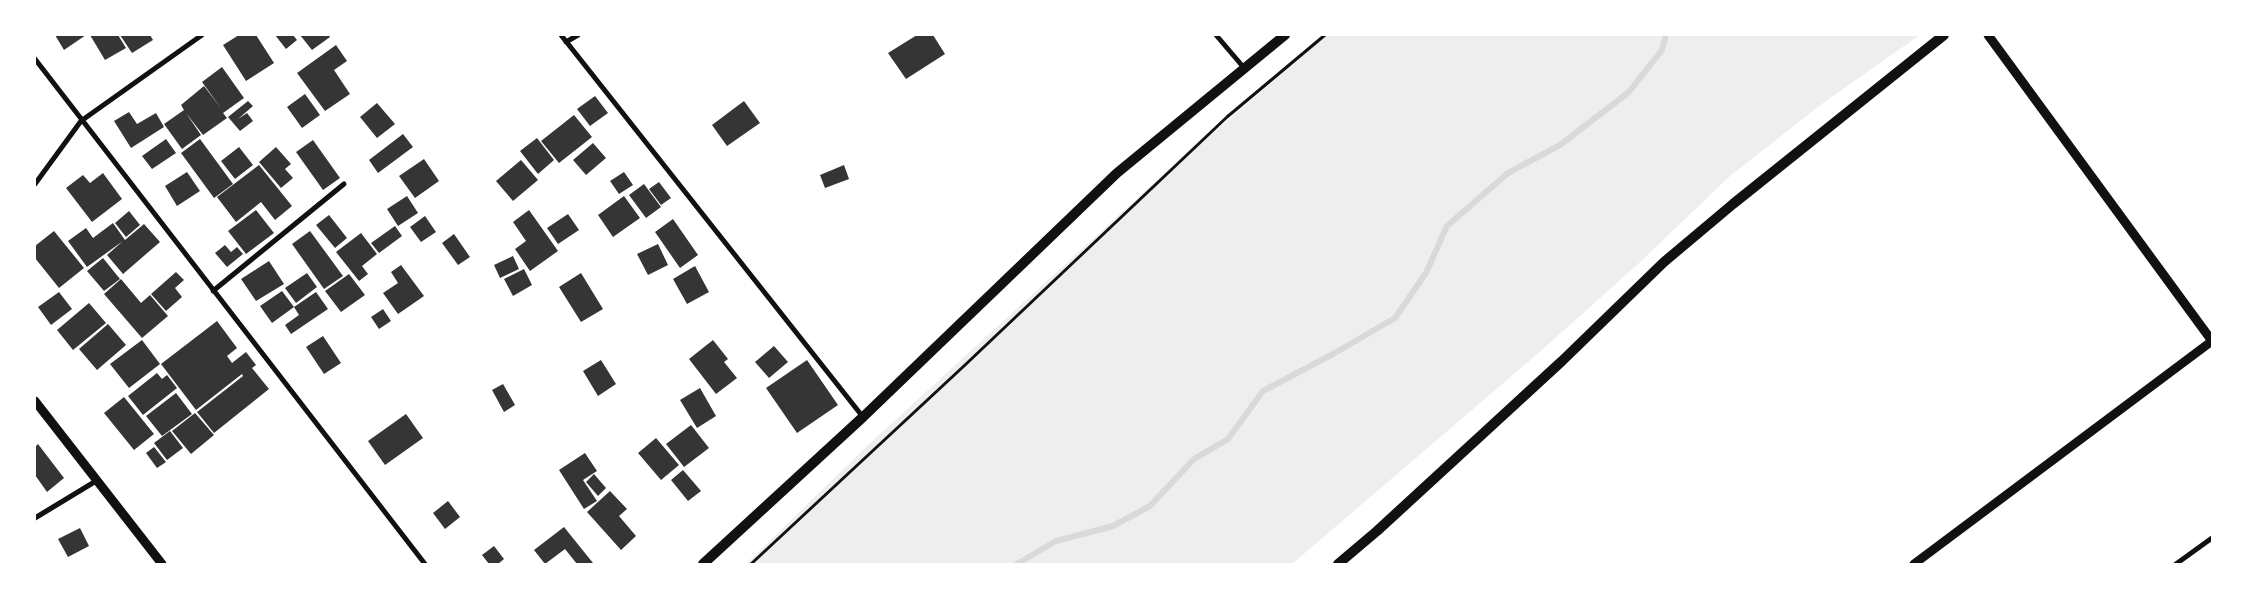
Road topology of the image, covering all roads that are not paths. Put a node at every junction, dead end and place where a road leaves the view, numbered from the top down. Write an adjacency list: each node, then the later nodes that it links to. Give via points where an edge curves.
1 (202, 35): 11 (street)
2 (562, 35): 8 (street)
3 (578, 35): 8 (street)
4 (1216, 35): 10 (street)
5 (1285, 35): 10 (main road)
6 (1944, 35): 24 (main road, via 1664,262 1534,387)
7 (1988, 35): 15 (street)
8 (566, 42): 17 (street)
9 (35, 59): 11 (street)
10 (1245, 69): 17 (main road, via 1117,173)
11 (81, 121): 12 (street); 14 (street)
12 (35, 184)
13 (344, 184): 14 (street)
14 (213, 291): 22 (street)
15 (2212, 341): 25 (street)
16 (35, 401): 18 (street)
17 (863, 417): 23 (main road)
18 (96, 481): 19 (street); 21 (street)
19 (35, 518)
20 (2212, 538): 26 (street)
21 (162, 564)
22 (425, 564)
23 (703, 564)
24 (1338, 564)
25 (1914, 564)
26 (2176, 564)

